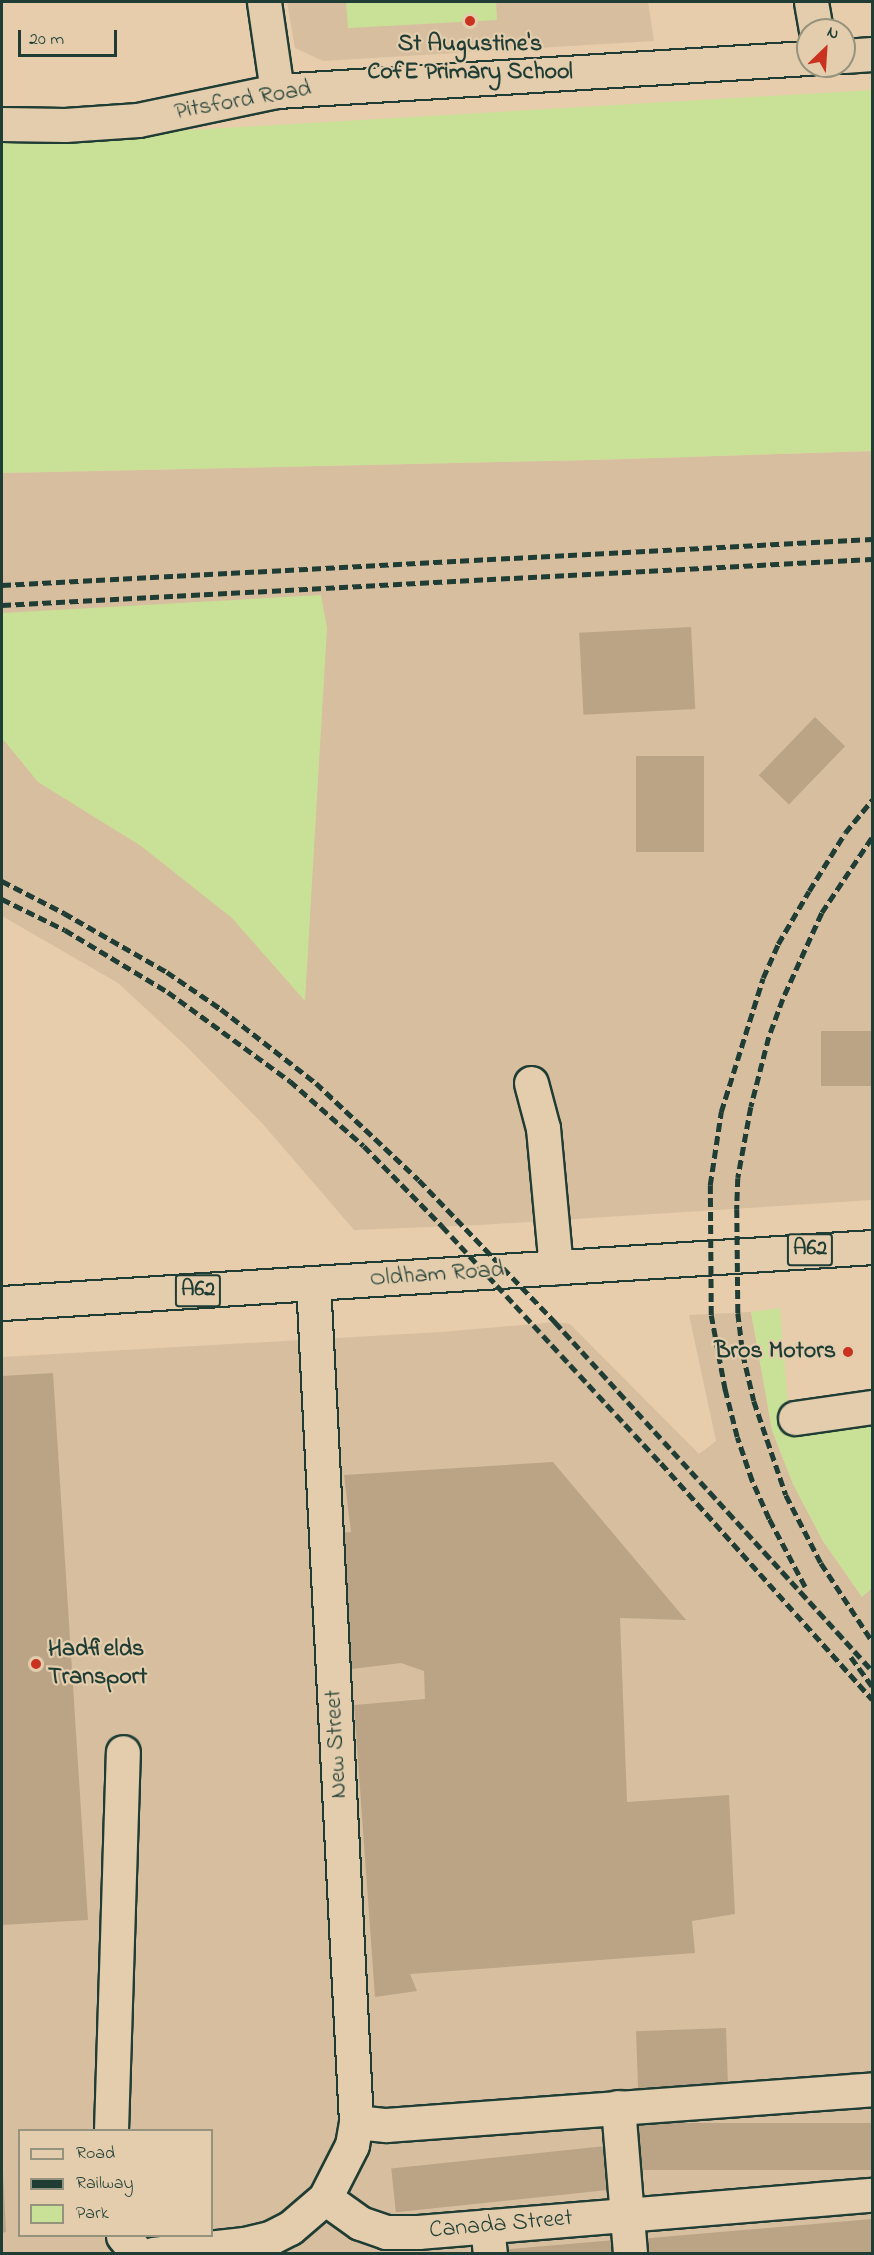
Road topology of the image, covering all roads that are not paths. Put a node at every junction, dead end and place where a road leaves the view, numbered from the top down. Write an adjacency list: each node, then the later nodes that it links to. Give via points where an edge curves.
1 (264, 2): 7 (main road)
2 (811, 2): 3 (main road)
3 (814, 18)
4 (873, 54): 5 (main road)
5 (856, 55)
6 (796, 59): 7 (main road, Pitsford Road)
7 (277, 91): 8 (main road, Pitsford Road, via 138,120)
8 (2, 124)
9 (531, 1083): 11 (main road, via 543,1128)
10 (873, 1246): 11 (main road, Oldham Road / A62)
11 (556, 1267): 12 (main road, Oldham Road / A62)
12 (313, 1283): 13 (main road, Oldham Road / A62); 19 (main road, New Street)
13 (2, 1303)
14 (873, 1407): 15 (main road)
15 (795, 1418)
16 (123, 1752): 20 (main road)
17 (873, 2089): 18 (main road)
18 (618, 2107): 19 (main road, via 386,2125); 23 (main road)
19 (356, 2122): 22 (main road, New Street, via 352,2145)
20 (111, 2129)
21 (873, 2195): 23 (main road, Canada Street)
22 (325, 2198): 25 (main road, Canada Street); 28 (main road, via 309,2215 270,2238)
23 (627, 2215): 26 (main road, Canada Street); 29 (main road)
24 (125, 2237): 27 (main road)
25 (367, 2240): 26 (main road, Canada Street, via 386,2232)
26 (488, 2240)
27 (138, 2253)
28 (153, 2253)
29 (630, 2253)

